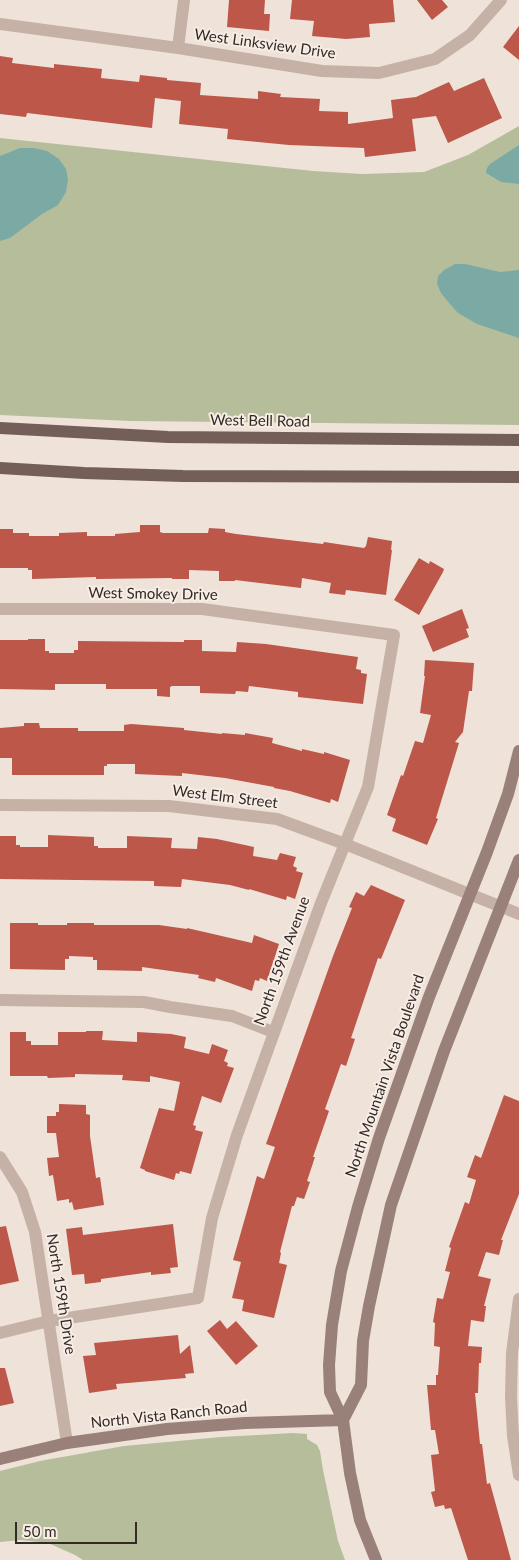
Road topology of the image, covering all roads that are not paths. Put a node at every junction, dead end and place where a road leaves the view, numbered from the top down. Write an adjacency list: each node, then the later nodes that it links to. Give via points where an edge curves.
1 (184, 0): 4 (street)
2 (501, 0): 4 (street, West Linksview Drive, via 470,36 435,59 379,73 322,71)
3 (0, 24): 4 (street, West Linksview Drive)
4 (178, 48)
5 (0, 428): 6 (main road, West Bell Road, via 168,437)
6 (519, 440)
7 (0, 468): 8 (main road, via 166,475)
8 (519, 477)
9 (0, 608): 10 (street, West Smokey Drive, via 202,610)
10 (394, 635): 13 (street, North 159th Avenue, via 368,787)
11 (519, 751): 15 (street, North Mountain Vista Boulevard, via 508,794)
12 (0, 805): 13 (street, West Elm Street, via 169,806 277,819)
13 (345, 844): 15 (street, West Elm Street); 19 (street, North 159th Avenue)
14 (519, 860): 16 (street)
15 (470, 894): 16 (street, West Elm Street); 24 (street, North Mountain Vista Boulevard, via 379,1138 341,1271 329,1365 330,1392)
16 (500, 907): 17 (street, West Elm Street); 24 (street, via 444,1051 391,1205 368,1306 361,1385)
17 (519, 914)
18 (0, 1000): 19 (street, via 144,1002 232,1016)
19 (273, 1032): 22 (street, North 159th Avenue, via 212,1218 198,1298)
20 (0, 1157): 22 (street, North 159th Drive, via 22,1192 35,1232)
21 (519, 1299): 27 (street, via 510,1396)
22 (49, 1321): 23 (street); 25 (street, North 159th Drive)
23 (0, 1333)
24 (343, 1420): 25 (street, North Vista Ranch Road, via 166,1429); 28 (street, North Mountain Vista Boulevard, via 360,1520)
25 (68, 1443): 26 (street, North Vista Ranch Road)
26 (0, 1458)
27 (519, 1475)
28 (376, 1560)

